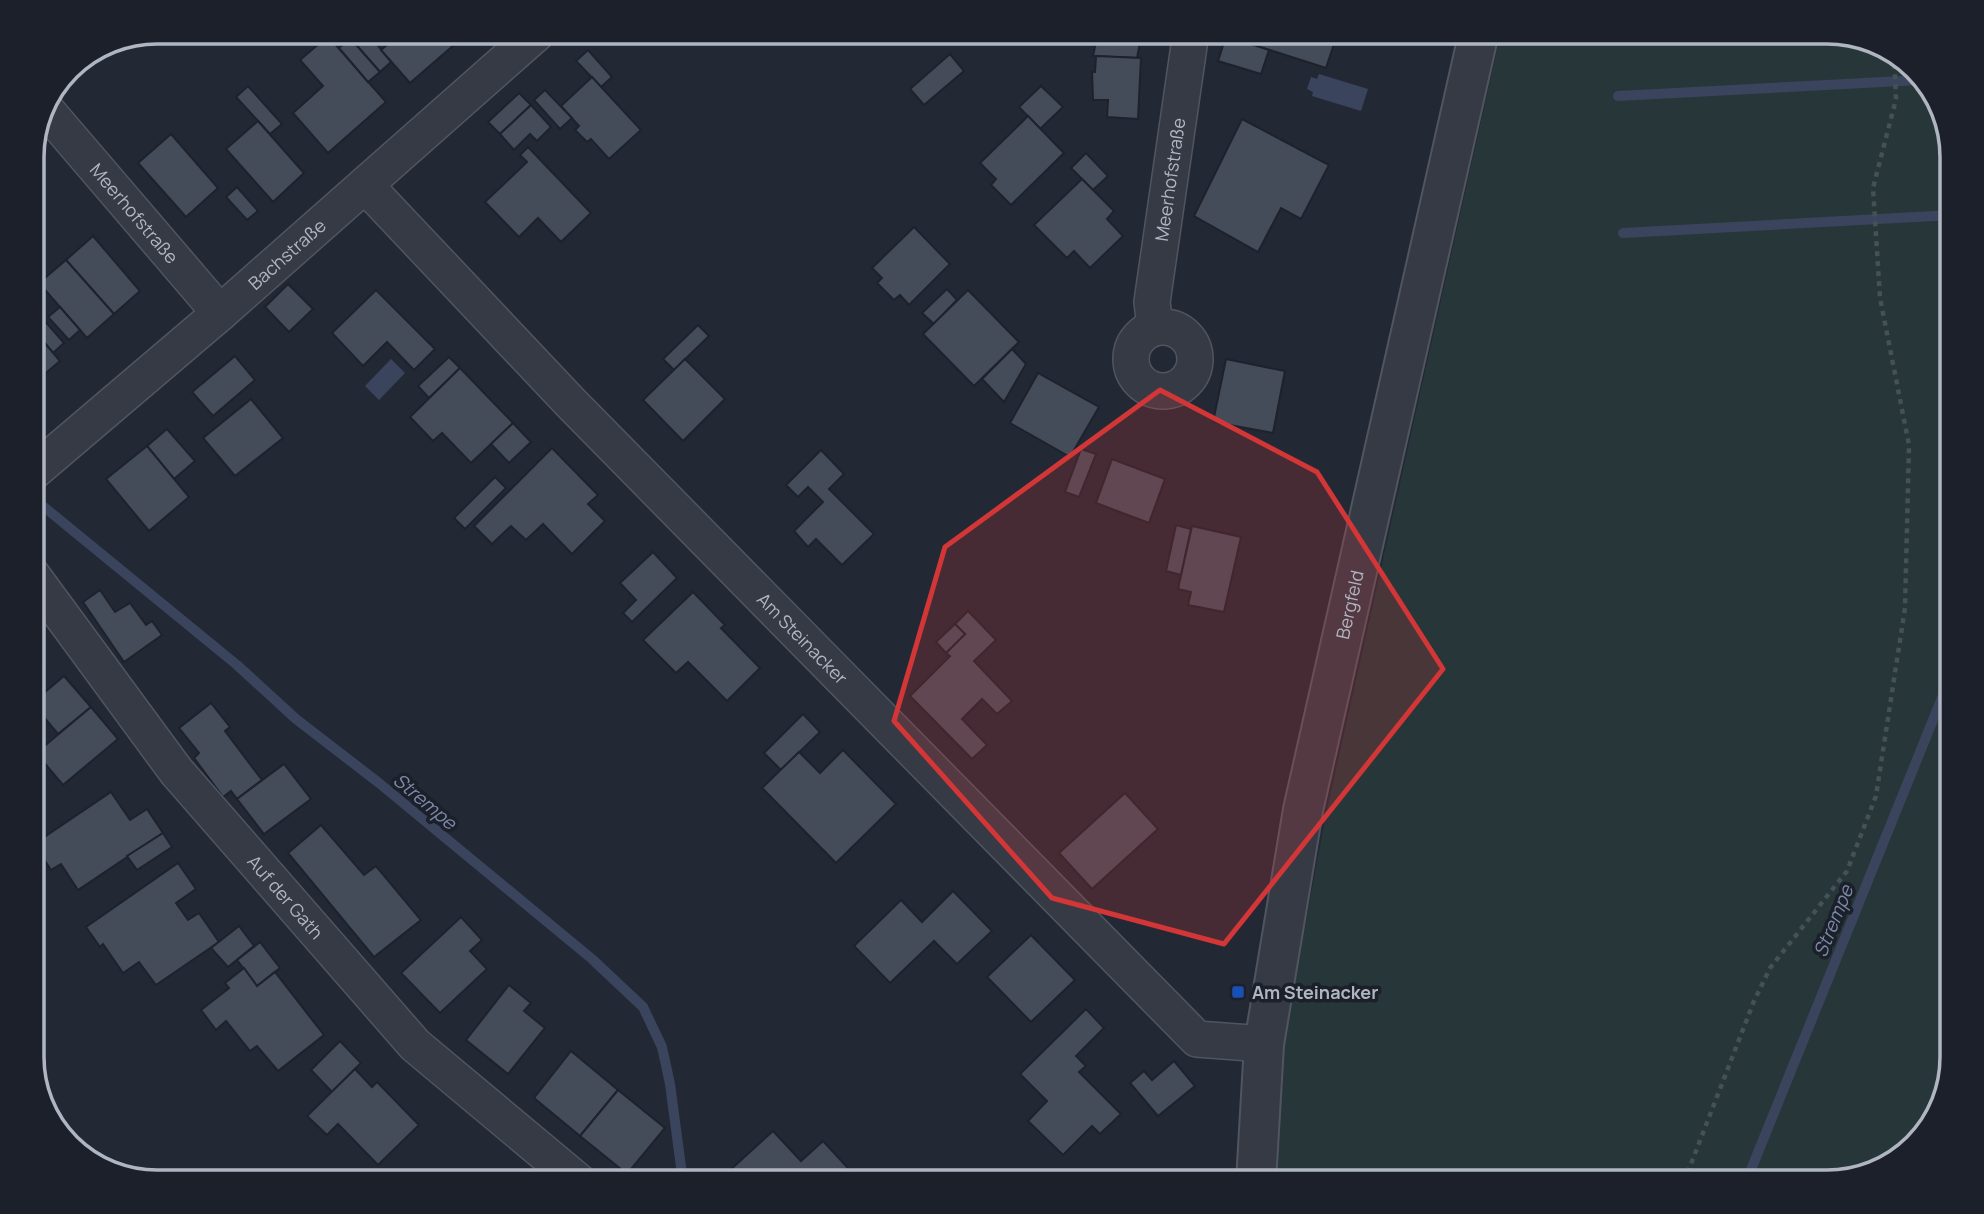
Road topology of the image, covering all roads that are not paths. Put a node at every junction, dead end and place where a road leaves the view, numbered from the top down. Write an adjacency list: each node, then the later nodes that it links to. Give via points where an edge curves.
1 (524, 44): 5 (street, Bachstraße)
2 (1189, 44): 7 (street, Meerhofstraße, via 1152,302)
3 (1476, 44): 10 (street, Bergfeld, via 1303,810)
4 (51, 116): 6 (street, Meerhofstraße)
5 (365, 185): 6 (street, Bachstraße); 10 (street, Am Steinacker, via 570,402 1197,1039)
6 (220, 313): 8 (street, Bachstraße)
7 (1155, 327)
8 (44, 463)
9 (44, 591): 11 (street, Auf der Gath, via 176,771 415,1045)
10 (1264, 1044): 12 (street, Bergfeld)
11 (565, 1170)
12 (1257, 1170)

